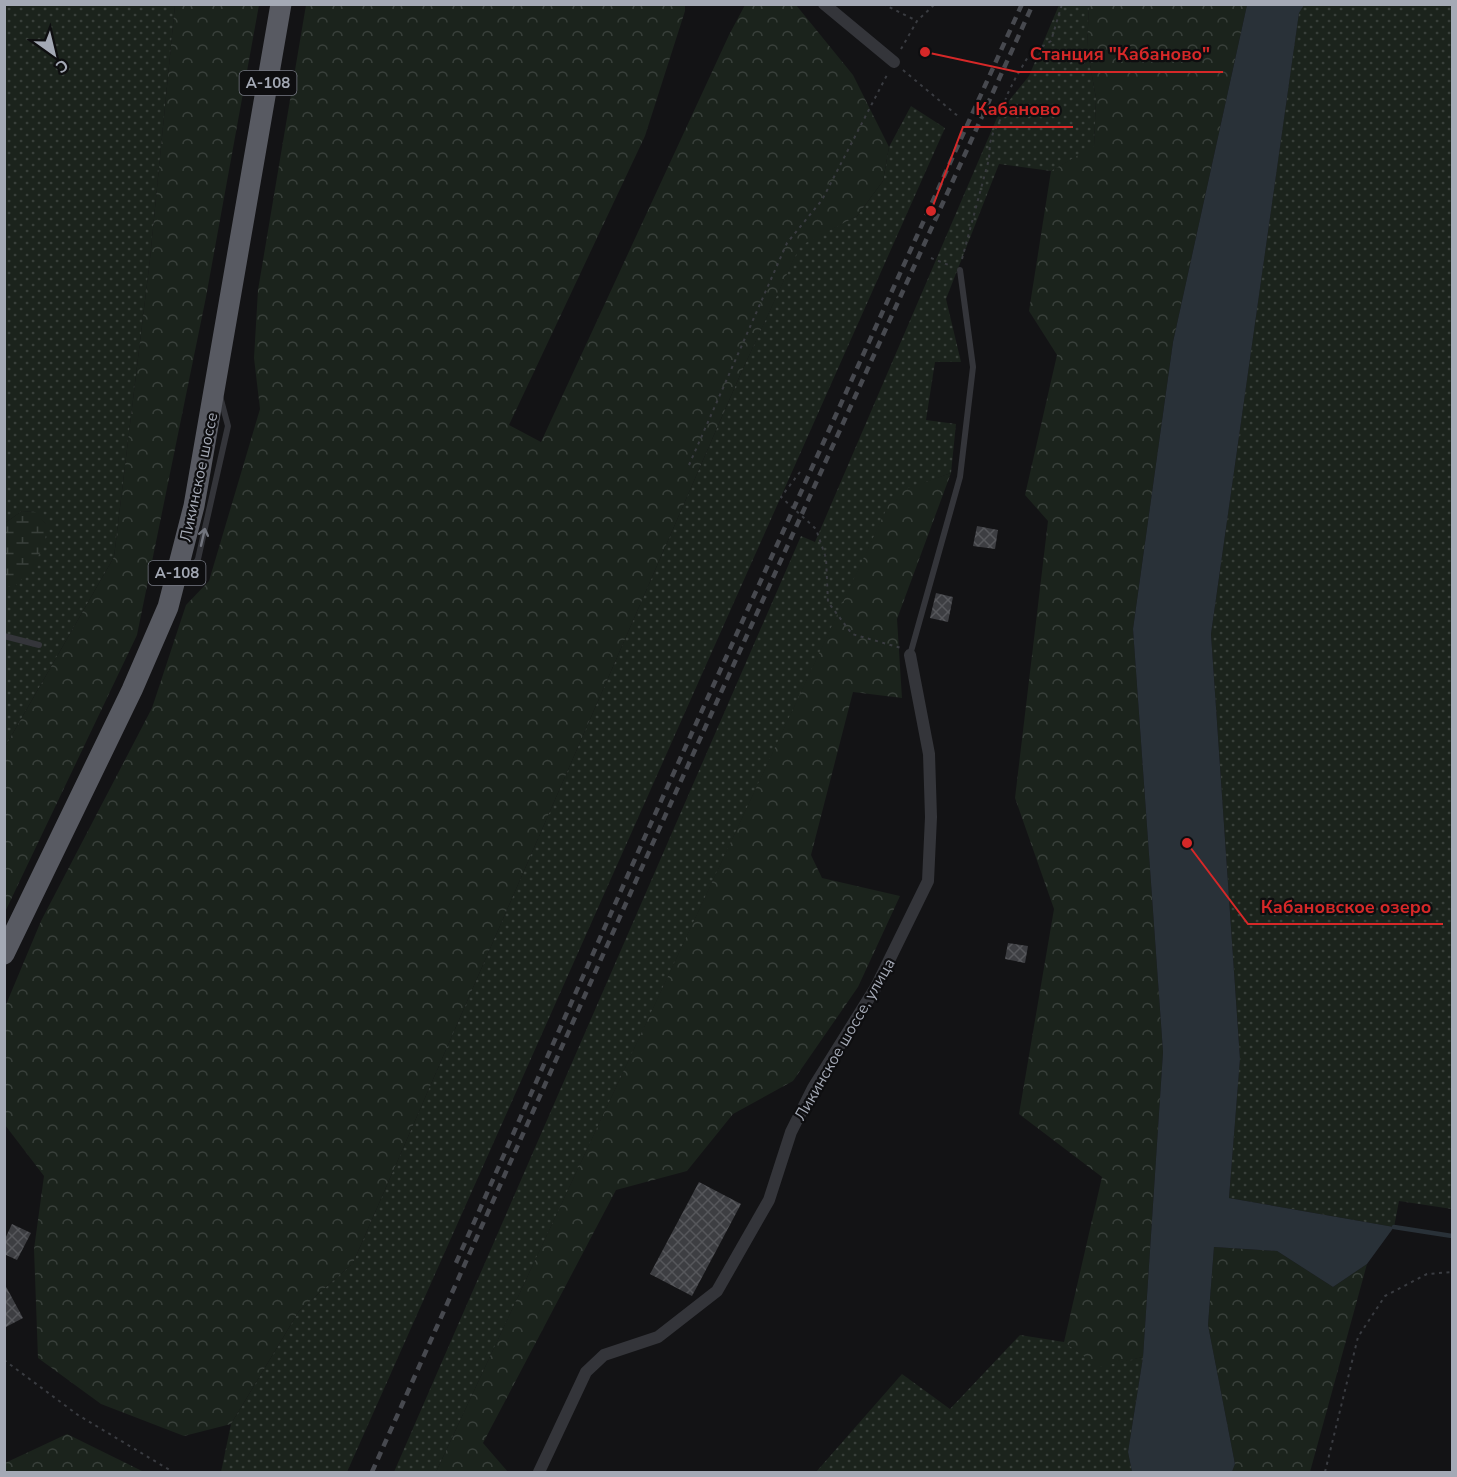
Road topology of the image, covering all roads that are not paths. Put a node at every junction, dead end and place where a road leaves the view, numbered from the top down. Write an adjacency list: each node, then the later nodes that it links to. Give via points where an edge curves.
1 (281, 4): 8 (highway, Ликинское шоссе / А-108, via 194,506 168,608)
2 (824, 4): 3 (street)
3 (894, 62)
4 (960, 270): 7 (lane, via 974,367 960,477)
5 (4, 636): 6 (lane)
6 (39, 645)
7 (910, 655): 9 (street, Ликинское шоссе, улица, via 928,754 928,881 876,987 813,1088 791,1132 769,1200 717,1291 658,1337 604,1355 586,1372)
8 (4, 954)
9 (539, 1473)

